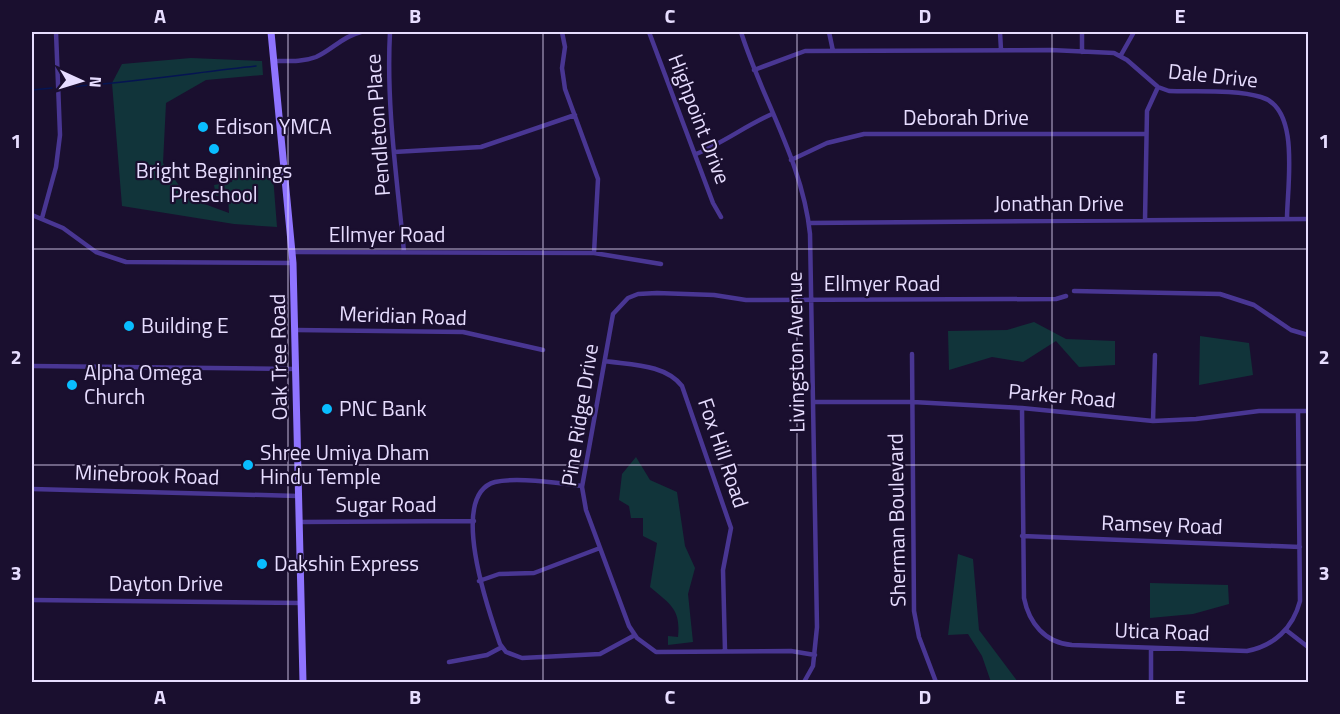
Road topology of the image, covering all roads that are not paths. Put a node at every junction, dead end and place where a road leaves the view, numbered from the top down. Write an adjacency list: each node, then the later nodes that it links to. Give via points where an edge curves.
1 (56, 32): 27 (street, via 59,144)
2 (271, 32): 16 (main road, Oak Tree Road)
3 (361, 32): 16 (street, via 317,56)
4 (390, 32): 22 (street, Pendleton Place, via 388,69)
5 (562, 32): 20 (street, via 563,82)
6 (649, 32): 23 (street, Highpoint Drive)
7 (741, 32): 17 (street, Livingston Avenue)
8 (830, 32): 13 (street)
9 (1000, 32): 12 (street)
10 (1082, 32): 14 (street)
11 (1134, 32): 15 (street)
12 (1001, 50): 13 (street); 14 (street)
13 (834, 51): 17 (street, via 795,53)
14 (1082, 52): 15 (street)
15 (1121, 55): 18 (street, Dale Drive)
16 (274, 61): 32 (main road, Oak Tree Road)
17 (754, 70): 19 (street, Livingston Avenue)
18 (1158, 87): 21 (street, via 1148,107); 29 (street, Dale Drive, via 1169,91 1255,95 1276,105 1287,125)
19 (772, 114): 23 (street, via 746,126 722,144); 24 (street, Livingston Avenue)
20 (575, 115): 22 (street, via 481,147); 34 (street, via 598,179)
21 (1146, 134): 24 (street, Deborah Drive, via 864,134 827,143); 28 (street)
22 (394, 152): 33 (street, Pendleton Place)
23 (696, 154): 26 (street, Highpoint Drive, via 712,203)
24 (791, 160): 31 (street, Livingston Avenue)
25 (32, 215): 27 (street)
26 (721, 217)
27 (42, 218): 35 (street, via 96,252 126,262)
28 (1145, 219): 29 (street, Jonathan Drive); 31 (street, Jonathan Drive)
29 (1287, 219): 30 (street, Jonathan Drive)
30 (1308, 219)
31 (809, 223): 40 (street, Livingston Avenue)
32 (293, 252): 33 (street, Ellmyer Road); 35 (main road, Oak Tree Road)
33 (404, 252): 34 (street, Ellmyer Road)
34 (594, 252): 36 (street, Ellmyer Road)
35 (293, 263): 41 (main road, Oak Tree Road)
36 (661, 264)
37 (1074, 291): 42 (street, via 1220,294 1254,305 1291,330)
38 (1066, 296): 40 (street, Ellmyer Road)
39 (628, 298): 40 (street, Ellmyer Road, via 678,293); 46 (street, Pine Ridge Drive, via 613,314)
40 (811, 301): 49 (street, Livingston Avenue)
41 (296, 330): 43 (street, Meridian Road, via 463,332); 48 (main road, Oak Tree Road)
42 (1308, 335)
43 (543, 350)
44 (912, 354): 50 (street, Sherman Boulevard)
45 (1155, 355): 54 (street)
46 (605, 361): 55 (street, Pine Ridge Drive); 71 (street, Fox Hill Road, via 657,369 682,386 731,528 723,570)
47 (32, 366): 48 (street)
48 (296, 369): 57 (main road, Oak Tree Road)
49 (813, 402): 50 (street, Parker Road); 72 (street, Livingston Avenue, via 817,627)
50 (913, 402): 51 (street, Parker Road); 76 (street, Sherman Boulevard, via 914,611)
51 (1022, 408): 54 (street, Parker Road); 60 (street, Utica Road)
52 (1298, 411): 53 (street, Parker Road); 54 (street, Parker Road); 61 (street)
53 (1308, 411)
54 (1153, 421)
55 (582, 486): 58 (street, via 546,481 496,482 479,494); 62 (street, Pine Ridge Drive)
56 (32, 489): 57 (street, Minebrook Road)
57 (298, 495): 59 (main road, Oak Tree Road)
58 (474, 521): 59 (street, Sugar Road); 63 (street)
59 (298, 522): 65 (main road, Oak Tree Road)
60 (1022, 536): 61 (street, Ramsey Road); 70 (street, Utica Road, via 1026,609 1046,636 1062,644)
61 (1300, 547): 66 (street, via 1300,602)
62 (600, 548): 63 (street, via 534,573 499,574); 67 (street, Pine Ridge Drive)
63 (479, 580): 68 (street)
64 (32, 600): 65 (street, Dayton Drive)
65 (301, 603): 74 (main road, Oak Tree Road)
66 (1286, 630): 69 (street); 70 (street, Utica Road, via 1271,642 1247,651)
67 (634, 635): 68 (street, via 600,654 522,658 506,652); 71 (street, via 657,652)
68 (502, 646): 73 (street, via 478,657)
69 (1308, 646)
70 (1151, 648): 77 (street)
71 (725, 651): 72 (street)
72 (814, 655): 75 (street, Livingston Avenue)
73 (449, 663)
74 (303, 682)
75 (804, 682)
76 (936, 682)
77 (1150, 682)

